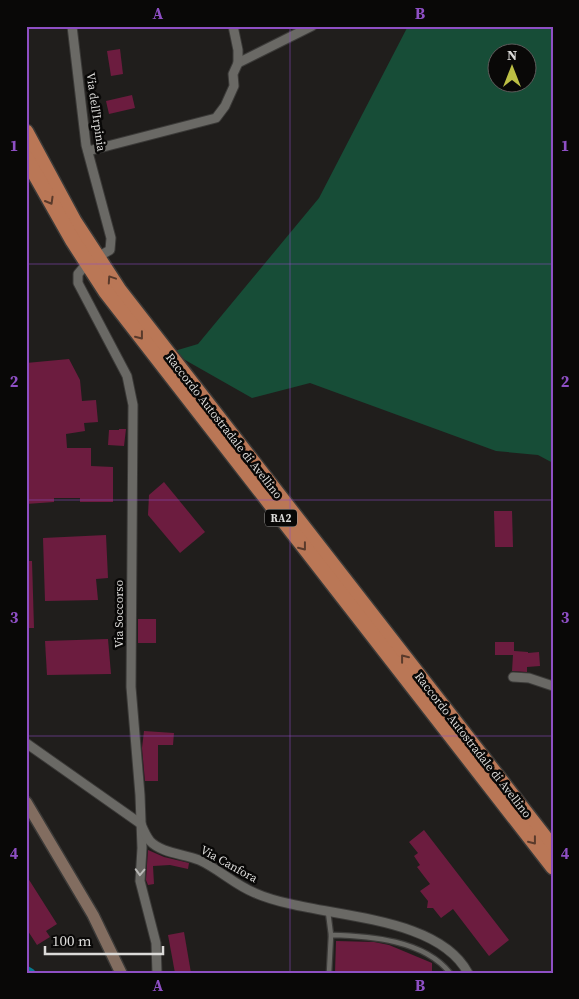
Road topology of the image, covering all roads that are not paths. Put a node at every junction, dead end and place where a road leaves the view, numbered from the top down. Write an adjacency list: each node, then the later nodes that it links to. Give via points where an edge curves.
1 (72, 26): 6 (street, Via dell'Irpinia)
2 (234, 26): 4 (street)
3 (312, 26): 4 (street)
4 (238, 63): 6 (street, via 233,74 234,86 216,118)
5 (26, 132): 15 (highway, Raccordo Autostradale di Avellino / RA2, one-way to 5, via 119,290 74,220)
6 (88, 150): 8 (street, Via dell'Irpinia, via 112,238 110,250)
7 (26, 158): 16 (highway, Raccordo Autostradale di Avellino / RA2, one-way to 16, via 106,292)
8 (103, 254)
9 (83, 268): 14 (street, Via Soccorso, via 78,274 78,284 127,376 133,405 131,687)
10 (513, 677): 11 (street, via 530,678)
11 (553, 686)
12 (26, 743): 14 (street, Via Canfora)
13 (26, 802): 19 (street, via 93,915)
14 (141, 824): 17 (street, Via Canfora, via 156,846 198,860 254,893); 20 (street, Via Soccorso, one-way to 20, via 140,881 156,943)
15 (553, 848)
16 (553, 866)
17 (328, 912): 18 (lane); 23 (street, Via Canfora, via 403,927 431,939 449,951)
18 (331, 935): 21 (lane); 22 (lane, via 390,940 442,962)
19 (121, 973)
20 (157, 973)
21 (329, 973)
22 (450, 973)
23 (468, 973)

